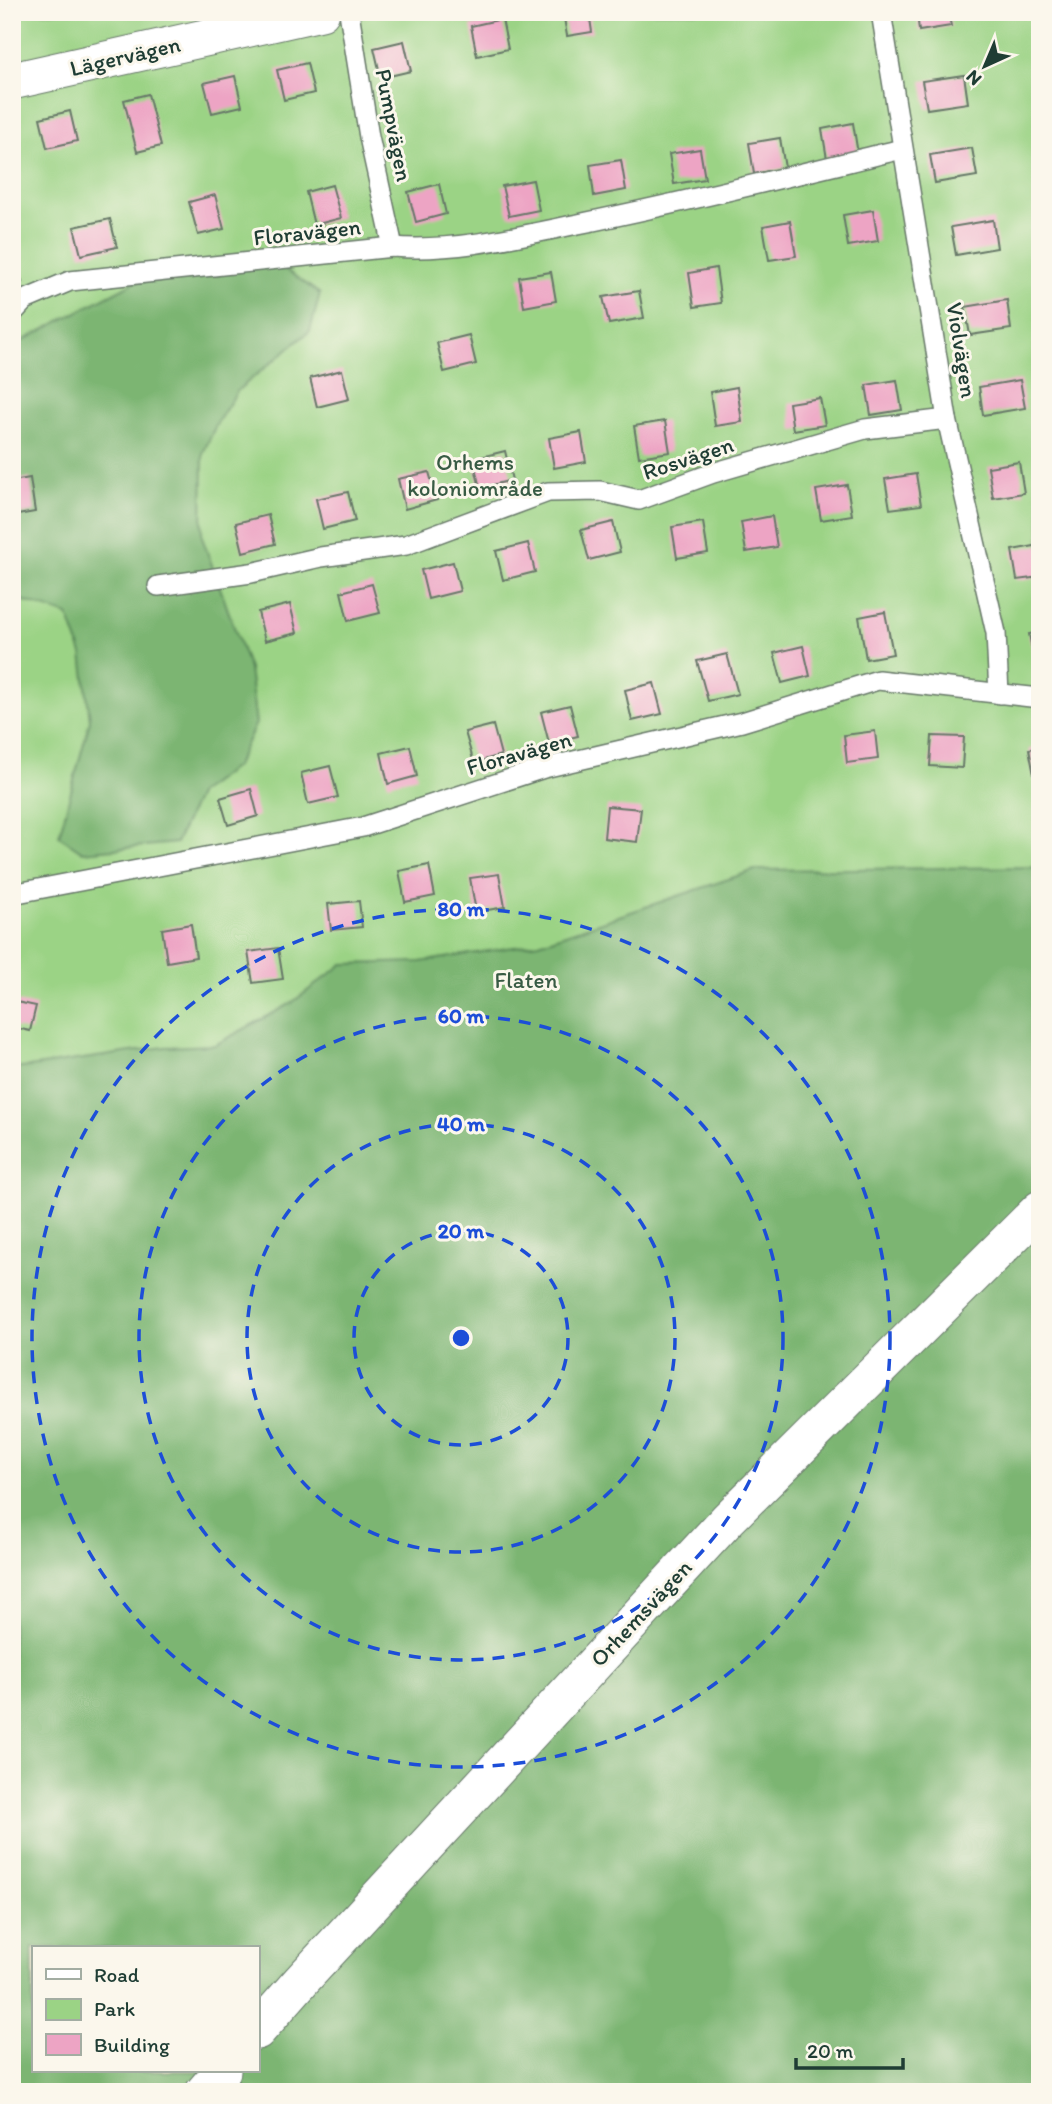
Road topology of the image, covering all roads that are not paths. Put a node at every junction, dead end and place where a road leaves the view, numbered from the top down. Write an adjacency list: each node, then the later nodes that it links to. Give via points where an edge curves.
1 (321, 12): 4 (street, Lägervägen)
2 (349, 12): 6 (lane, Pumpvägen)
3 (881, 12): 5 (lane, Violvägen)
4 (12, 81)
5 (902, 149): 6 (lane, Floravägen, via 685,202 527,234 422,249); 8 (lane, Violvägen)
6 (393, 247): 7 (lane, Floravägen, via 71,281 25,300)
7 (12, 314)
8 (947, 419): 9 (lane, Rosvägen, via 864,429 639,500 600,491 548,492 406,545); 10 (lane, Violvägen, via 996,633)
9 (158, 586)
10 (999, 694): 11 (lane, Floravägen); 12 (lane, Floravägen, via 878,680 742,722 544,768 363,827)
11 (1040, 698)
12 (12, 894)
13 (1040, 1209): 14 (street, Orhemsvägen, via 728,1519)
14 (259, 2029)
15 (221, 2072): 16 (street)
16 (204, 2092)

